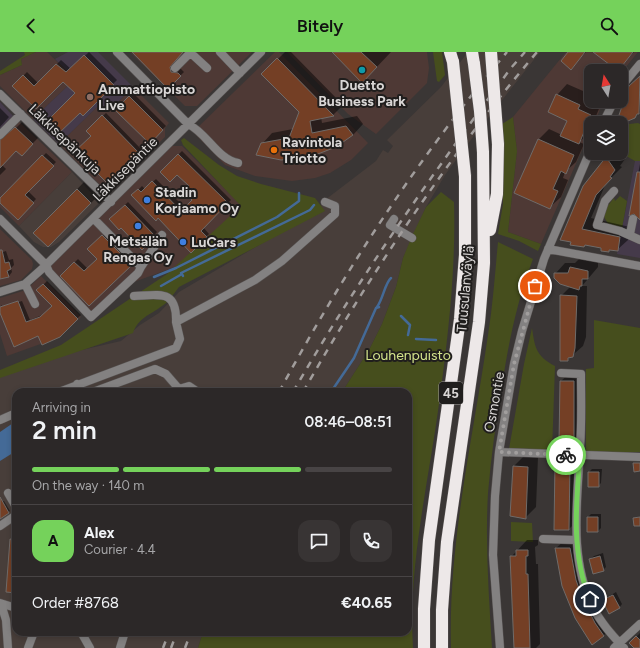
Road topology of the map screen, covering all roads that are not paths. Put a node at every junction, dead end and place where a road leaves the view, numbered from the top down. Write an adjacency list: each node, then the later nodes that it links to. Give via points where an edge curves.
1 (220, 52): 11 (street)
2 (261, 52): 11 (street, Läkkisepäntie)
3 (491, 52): 31 (highway, bridge, via 498,144 497,194)
4 (122, 54): 15 (street)
5 (193, 54): 9 (street); 10 (street)
6 (452, 55): 68 (highway, Tuusulanväylä / 45, bridge, via 464,176 465,255 460,319 429,540)
7 (473, 56): 31 (highway, Tuusulanväylä / 45, bridge, via 483,152)
8 (640, 64): 12 (street)
9 (208, 67)
10 (175, 68)
11 (240, 72): 15 (street, Läkkisepäntie, via 225,82)
12 (628, 79)
13 (0, 94): 14 (street, Läkkisepänkuja)
14 (21, 114): 16 (street); 20 (street, Läkkisepänkuja)
15 (188, 124): 18 (street, via 195,127 227,159); 20 (street, Läkkisepäntie)
16 (0, 135)
17 (586, 160): 30 (street, Osmontie)
18 (238, 163)
19 (614, 190): 26 (street, via 605,201 597,225)
20 (111, 202): 23 (street, Läkkisepäntie)
21 (325, 202): 39 (street, via 335,206 335,214 282,261 255,280)
22 (0, 219): 32 (street)
23 (94, 219): 32 (street, Läkkisepäntie); 34 (street)
24 (394, 219): 28 (street, via 390,225)
25 (633, 219): 26 (street)
26 (630, 234): 29 (street)
27 (162, 235): 34 (street)
28 (412, 238)
29 (640, 240)
30 (548, 249): 33 (street); 48 (street, Osmontie, via 519,340)
31 (484, 263): 69 (highway, Tuusulanväylä / 45, via 447,542)
32 (46, 265): 34 (street, via 49,272 91,317 138,273); 35 (street, Läkkisepäntie)
33 (640, 266)
34 (140, 267)
35 (24, 284): 36 (street, Läkkisepäntie); 38 (street)
36 (0, 292)
37 (134, 296): 39 (street, via 159,295 168,298 174,302)
38 (35, 304)
39 (176, 322): 41 (street, via 180,339 176,348)
40 (561, 373): 49 (street, via 581,374)
41 (78, 384): 42 (street); 43 (street)
42 (68, 388)
43 (81, 388)
44 (104, 388): 45 (street, via 155,369 166,374)
45 (176, 388)
46 (12, 415): 47 (street)
47 (0, 420)
48 (499, 452): 49 (street); 70 (street, Osmontie, via 493,555)
49 (580, 456): 50 (street); 56 (street)
50 (640, 457)
51 (8, 493): 52 (street)
52 (12, 500)
53 (12, 518): 54 (street)
54 (0, 526)
55 (543, 539): 56 (street)
56 (576, 540): 63 (street, via 586,591 593,608)
57 (1, 603): 58 (street); 64 (street, via 6,620)
58 (12, 607)
59 (640, 624): 63 (street)
60 (32, 636): 65 (street)
61 (83, 636): 66 (street)
62 (124, 636): 67 (street)
63 (619, 646)
64 (8, 648)
65 (28, 648)
66 (90, 648)
67 (120, 648)
68 (424, 648)
69 (442, 648)
70 (500, 648)

